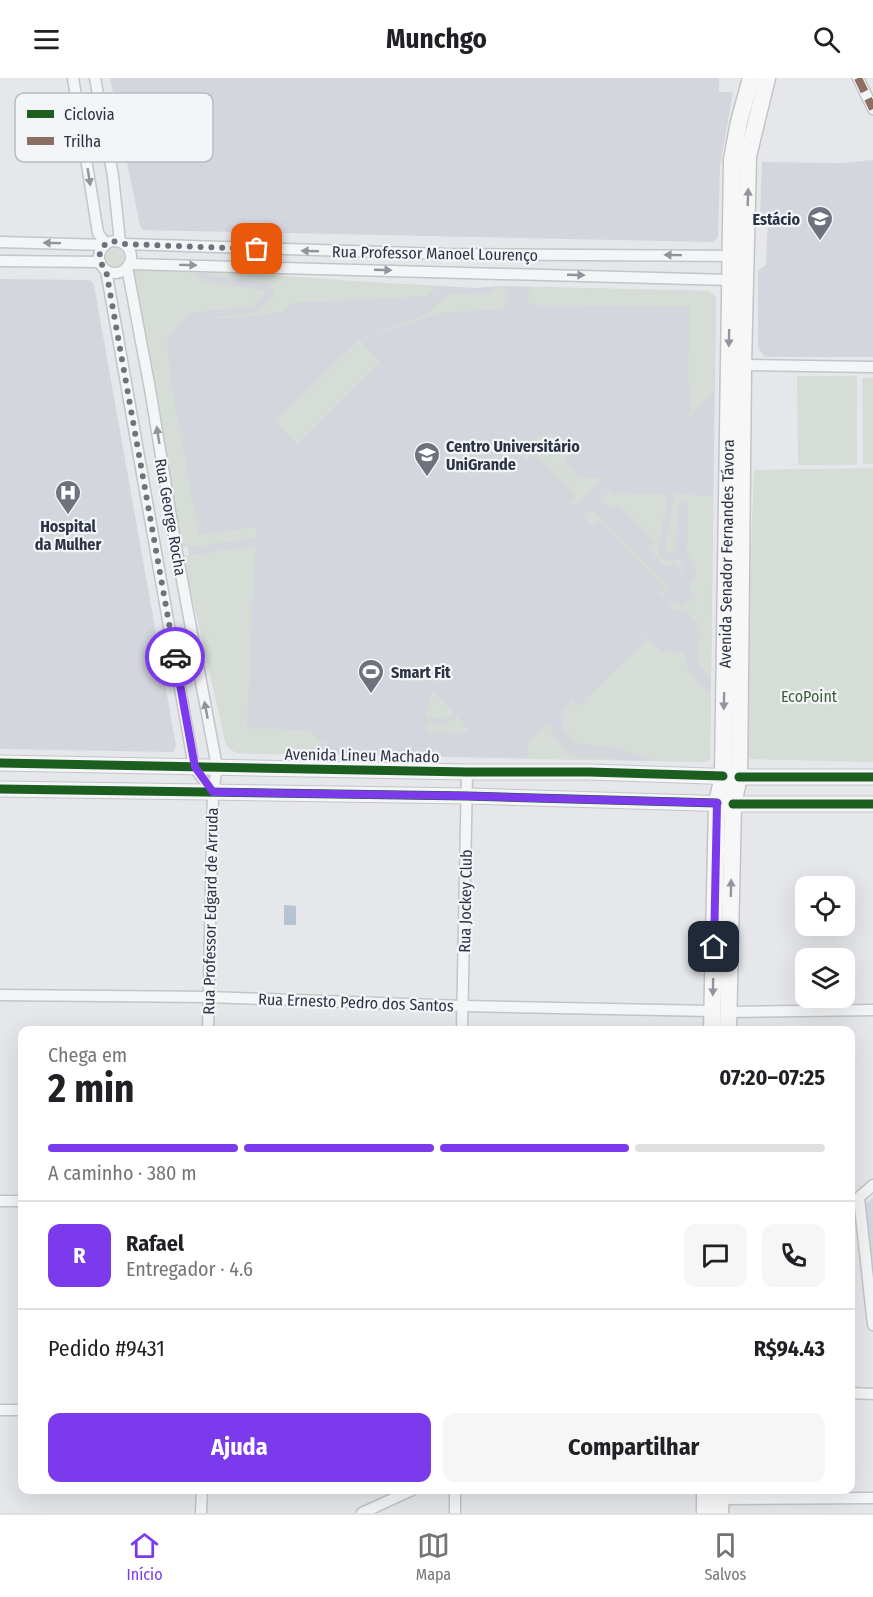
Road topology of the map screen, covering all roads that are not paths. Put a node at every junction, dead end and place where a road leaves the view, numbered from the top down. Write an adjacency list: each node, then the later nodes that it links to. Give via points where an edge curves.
1 (73, 78): 6 (street, one-way to 6)
2 (94, 78): 7 (street)
3 (751, 78): 15 (main road, Avenida Senador Fernandes Távora, via 732,159)
4 (767, 78): 15 (main road, Avenida Senador Fernandes Távora, one-way to 4, via 748,156)
5 (858, 78): 8 (street)
6 (75, 93)
7 (97, 93)
8 (873, 109)
9 (87, 162): 13 (street, one-way to 13, via 98,232)
10 (110, 162): 12 (street)
11 (0, 242): 13 (street, one-way to 11)
12 (122, 243): 13 (street); 14 (street, Rua Professor Manoel Lourenço, one-way to 12); 17 (street, via 131,255)
13 (105, 244): 18 (street, via 100,253)
14 (518, 255): 15 (street, Rua Professor Manoel Lourenço, one-way to 14); 19 (street)
15 (738, 256): 20 (main road, Avenida Senador Fernandes Távora); 21 (main road, Avenida Senador Fernandes Távora)
16 (0, 261): 18 (street)
17 (128, 265): 18 (street, via 115,273); 19 (street, Rua Professor Manoel Lourenço, one-way to 19); 25 (street, Rua George Rocha, one-way to 17)
18 (103, 266): 24 (street, Rua George Rocha)
19 (517, 274): 20 (street, Rua Professor Manoel Lourenço, one-way to 20)
20 (730, 280): 27 (main road, Avenida Senador Fernandes Távora, one-way to 27)
21 (743, 365): 22 (street); 27 (main road, Avenida Senador Fernandes Távora)
22 (873, 367)
23 (0, 763): 24 (street, Avenida Lineu Machado)
24 (195, 767): 25 (street, Avenida Lineu Machado); 30 (street, Rua Professor Edgard de Arruda)
25 (217, 767): 26 (street, Avenida Lineu Machado); 30 (street, Rua Professor Edgard de Arruda)
26 (467, 772): 27 (street, Avenida Lineu Machado); 31 (street, Rua Jockey Club)
27 (731, 776): 28 (street, Avenida Lineu Machado); 32 (main road, Avenida Senador Fernandes Távora)
28 (873, 777)
29 (0, 789): 30 (street)
30 (213, 792): 31 (street); 35 (street, Rua Professor Edgard de Arruda)
31 (467, 796): 32 (street); 36 (street, Rua Jockey Club)
32 (725, 803): 33 (street); 38 (main road, Avenida Senador Fernandes Távora)
33 (873, 804)
34 (0, 995): 35 (street, Rua Ernesto Pedro dos Santos)
35 (208, 997): 36 (street, Rua Ernesto Pedro dos Santos); 39 (street, Rua Professor Edgard de Arruda)
36 (463, 1006): 38 (street, Rua Ernesto Pedro dos Santos); 40 (street, Rua Jockey Club)
37 (873, 1010): 38 (street, Rua Ernesto Pedro dos Santos)
38 (720, 1012): 41 (main road, Avenida Senador Fernandes Távora); 42 (main road, Avenida Senador Fernandes Távora)
39 (208, 1026)
40 (462, 1026)
41 (714, 1026)
42 (726, 1026)
43 (873, 1185): 46 (street)
44 (0, 1201): 45 (street)
45 (18, 1201)
46 (855, 1201): 47 (street)
47 (873, 1325)
48 (855, 1393): 49 (street)
49 (873, 1394)
50 (0, 1410): 51 (street)
51 (18, 1410)
52 (202, 1494): 58 (street)
53 (403, 1494): 59 (street)
54 (455, 1494): 60 (street)
55 (705, 1494): 61 (main road)
56 (873, 1498): 57 (street)
57 (720, 1500)
58 (201, 1513)
59 (362, 1513)
60 (455, 1513)
61 (705, 1513)

